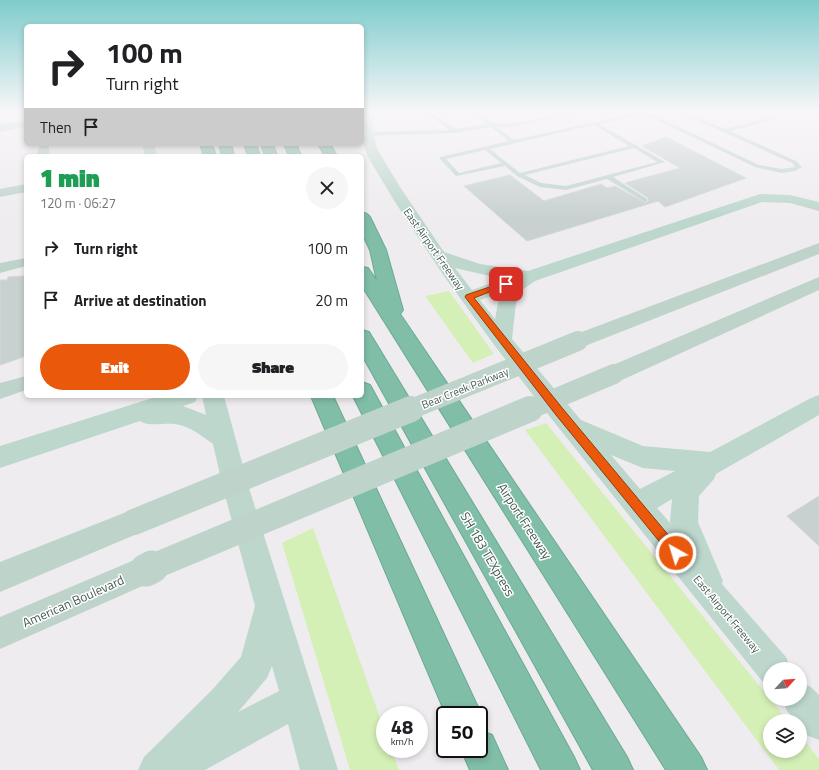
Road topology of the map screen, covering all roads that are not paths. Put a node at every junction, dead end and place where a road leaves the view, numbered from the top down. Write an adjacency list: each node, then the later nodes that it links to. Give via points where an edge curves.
1 (371, 148): 16 (main road, East Airport Freeway, via 386,178)
2 (486, 148): 7 (lane); 7 (lane, via 442,158 458,175)
3 (627, 148): 8 (lane)
4 (638, 148): 9 (lane, via 662,162)
5 (720, 148): 6 (lane, via 757,166 782,171 799,167 794,162)
6 (762, 148)
7 (506, 164): 8 (lane)
8 (519, 175): 9 (lane, via 540,185 566,188)
9 (608, 177): 12 (lane)
10 (24, 188): 11 (street)
11 (0, 193)
12 (645, 200)
13 (819, 207): 20 (main road, via 783,197 760,198)
14 (364, 221): 23 (highway, via 378,250)
15 (819, 248): 40 (street, Bear Creek Parkway, bridge, via 578,341)
16 (438, 256): 20 (main road, via 469,268); 22 (main road, East Airport Freeway)
17 (24, 262): 18 (street)
18 (0, 268)
19 (364, 275): 23 (highway, Airport Freeway)
20 (531, 276): 22 (main road); 25 (main road, via 514,287 507,303)
21 (819, 283): 43 (street, American Boulevard, bridge, via 614,374)
22 (469, 297): 25 (main road, East Airport Freeway)
23 (398, 328): 56 (highway, Airport Freeway)
24 (364, 340): 55 (highway, SH 183 TEXpress)
25 (502, 341): 34 (main road, East Airport Freeway)
26 (24, 384): 27 (street)
27 (0, 391)
28 (364, 396): 54 (highway)
29 (136, 398): 35 (main road)
30 (181, 398): 35 (main road)
31 (213, 398): 36 (main road)
32 (323, 398): 46 (highway)
33 (819, 404): 38 (main road)
34 (572, 427): 38 (main road, via 602,442 643,457); 39 (main road, East Airport Freeway)
35 (68, 435): 36 (main road, via 162,412 199,421); 37 (main road)
36 (223, 438): 42 (main road)
37 (0, 457)
38 (712, 463): 39 (main road); 41 (main road, via 686,492 684,522)
39 (637, 505): 41 (main road, East Airport Freeway)
40 (0, 577)
41 (716, 601): 44 (main road, East Airport Freeway)
42 (271, 606): 45 (main road); 50 (main road, via 256,666)
43 (0, 633)
44 (768, 662)
45 (298, 699): 51 (main road); 52 (main road)
46 (460, 706)
47 (805, 706): 48 (main road)
48 (819, 722)
49 (484, 758): 53 (highway)
50 (157, 770)
51 (168, 770)
52 (319, 770)
53 (489, 770)
54 (561, 770)
55 (614, 770)
56 (688, 770)

